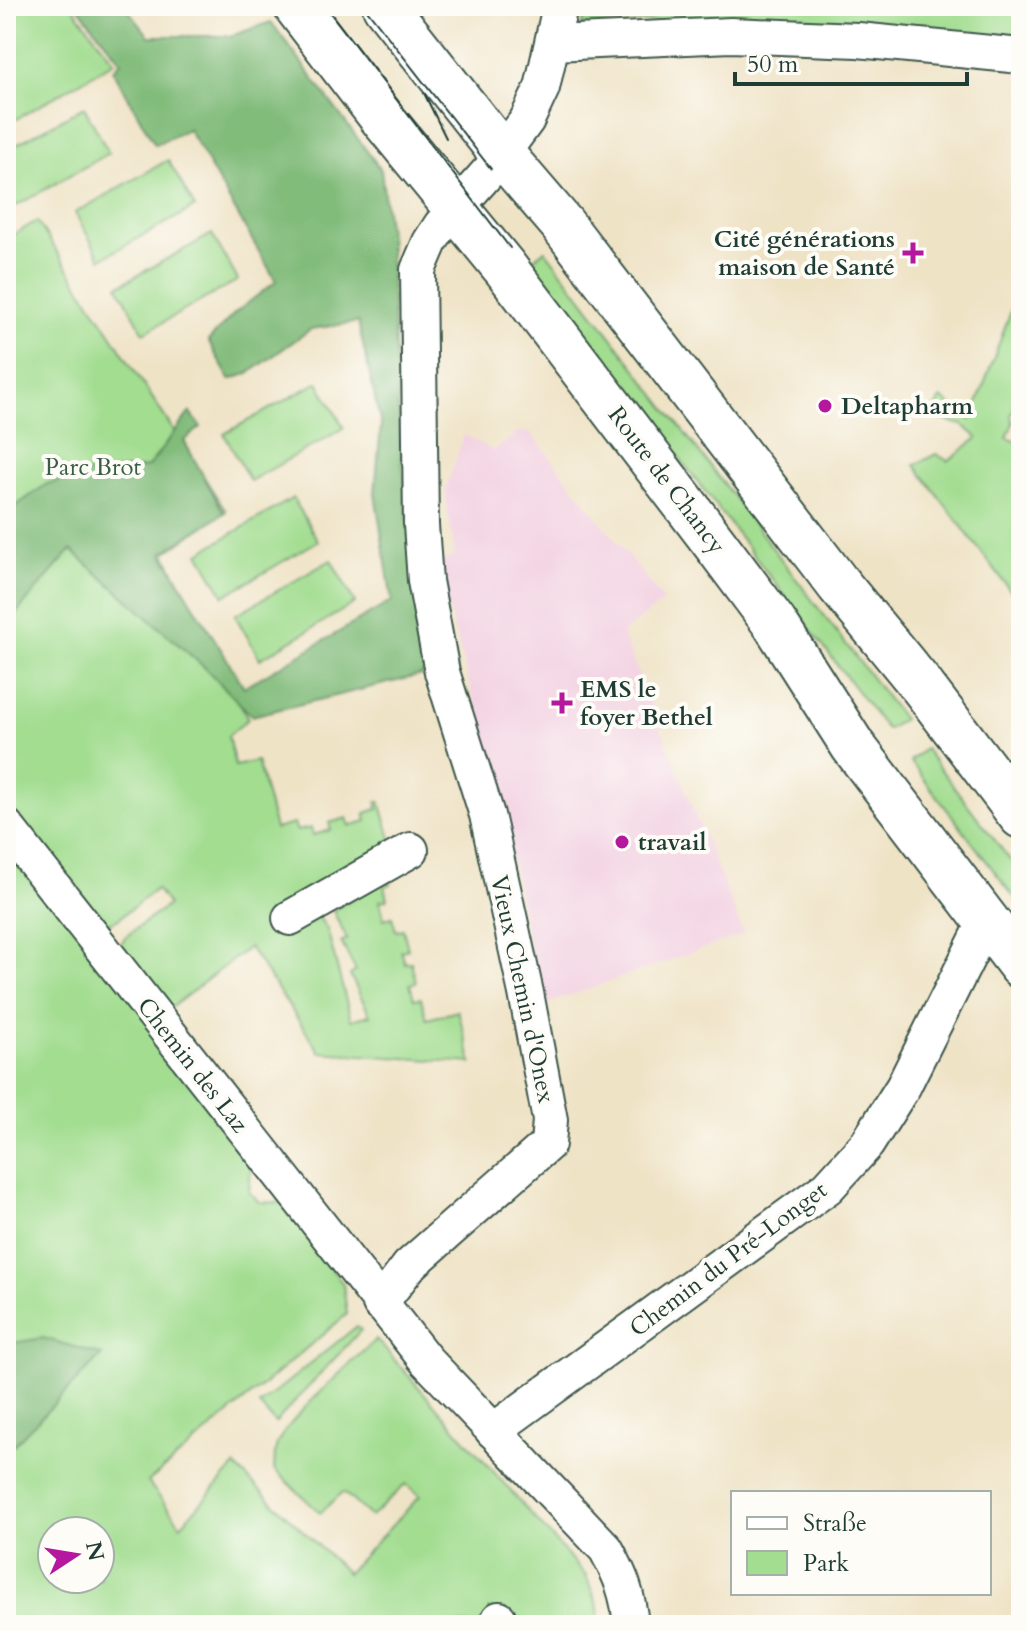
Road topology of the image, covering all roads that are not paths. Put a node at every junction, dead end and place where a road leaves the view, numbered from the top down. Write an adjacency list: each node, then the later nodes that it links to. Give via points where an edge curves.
1 (296, 6): 7 (main road, Route de Chancy)
2 (385, 6): 6 (main road)
3 (560, 6): 4 (street, Vieux Chemin d'Onex)
4 (553, 43): 5 (street, via 731,35 858,40); 6 (street, Vieux Chemin d'Onex, via 542,88)
5 (1021, 56)
6 (502, 154): 7 (street, Vieux Chemin d'Onex); 8 (main road, via 562,224)
7 (456, 209): 12 (main road, Route de Chancy, via 775,624 853,746); 14 (street, Vieux Chemin d'Onex, via 430,242 418,270 425,581 442,672 487,815 550,1120 548,1144 409,1266)
8 (1021, 816)
9 (6, 826): 14 (street, Chemin des Laz)
10 (411, 850): 11 (street)
11 (290, 918)
12 (986, 921): 13 (main road, Route de Chancy); 15 (street, Chemin du Pré-Longet, via 903,1087 867,1144 828,1187)
13 (1021, 966)
14 (380, 1304): 15 (street)
15 (493, 1431): 16 (street, via 606,1549 628,1597)
16 (631, 1625)

